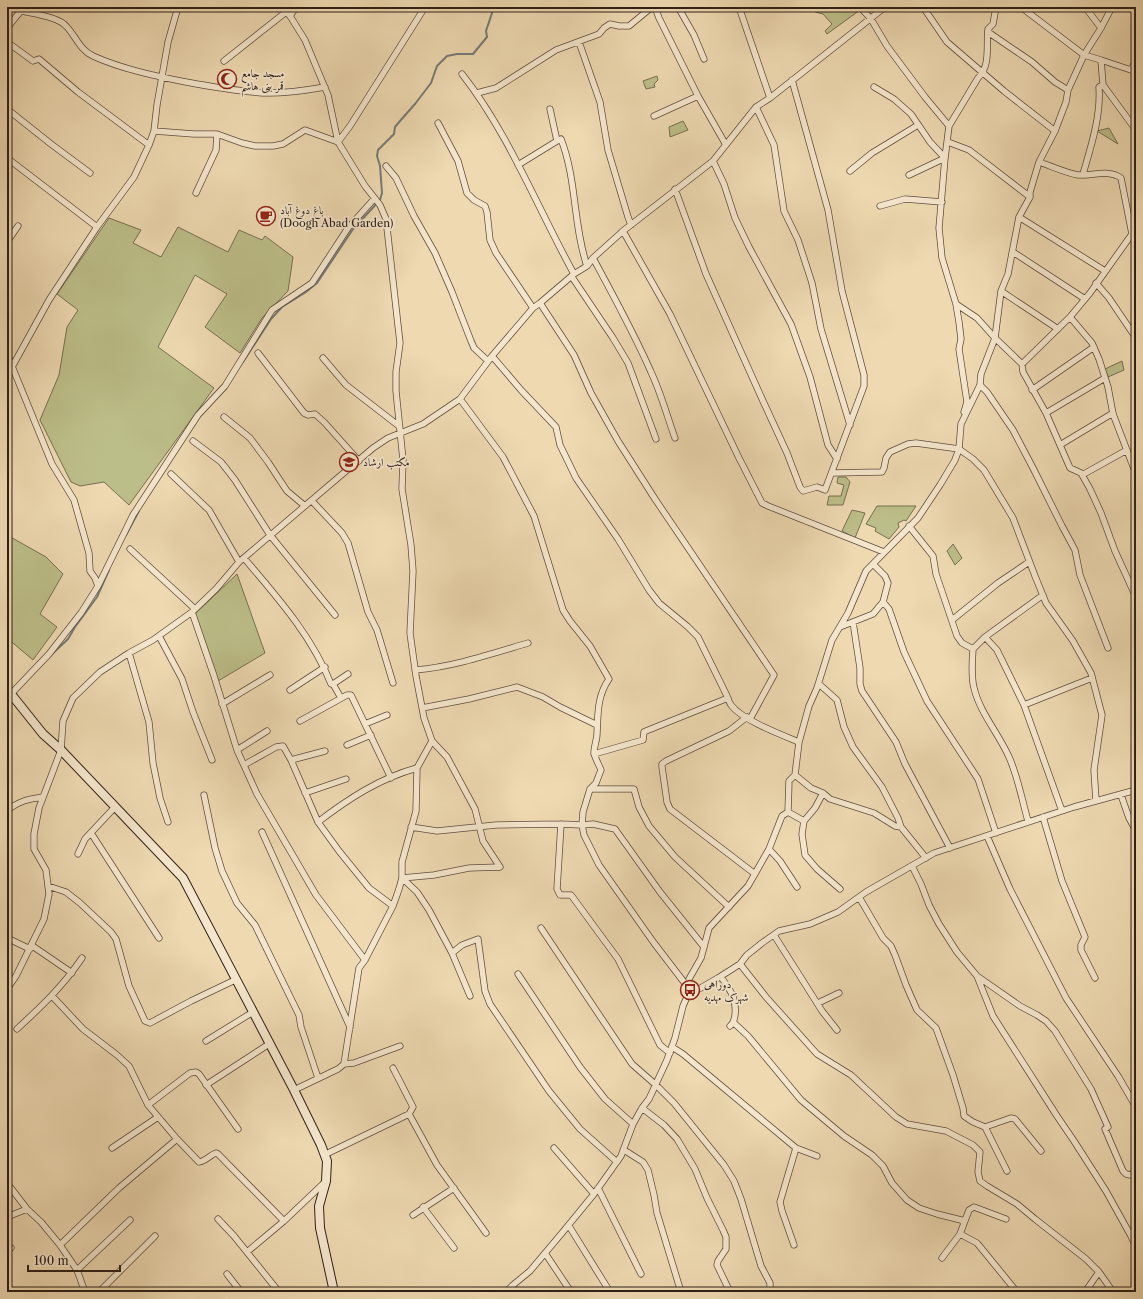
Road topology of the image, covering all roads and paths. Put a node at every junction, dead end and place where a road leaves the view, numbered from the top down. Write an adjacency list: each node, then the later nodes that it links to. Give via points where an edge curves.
1 (178, 7): 33 (street, via 168,42)
2 (281, 7): 19 (street)
3 (296, 7): 19 (street)
4 (417, 7): 17 (street)
5 (652, 7): 25 (street, via 629,26 610,24 599,34)
6 (655, 7): 40 (street)
7 (678, 7): 27 (street, via 694,34)
8 (739, 7): 41 (street)
9 (860, 7): 20 (street)
10 (885, 7): 20 (street)
11 (923, 7): 32 (street, via 947,42)
12 (990, 7): 18 (street)
13 (1021, 7): 26 (street)
14 (1085, 7): 22 (street)
15 (1112, 7): 22 (street)
16 (23, 9): 21 (street); 33 (street, via 67,26 85,51 92,55)
17 (423, 10): 54 (street)
18 (996, 10): 23 (street)
19 (288, 14): 30 (street); 36 (street, via 305,40)
20 (870, 19): 34 (street); 48 (street, via 887,46)
21 (7, 28)
22 (1101, 28): 26 (street)
23 (988, 32): 32 (street, via 987,60); 38 (street)
24 (7, 42): 57 (street, via 33,61 39,59)
25 (580, 42): 39 (street, via 556,50 496,88); 75 (street, via 600,102 608,150)
26 (1084, 55): 28 (street); 38 (street)
27 (704, 59)
28 (1102, 60): 29 (street, via 1131,70); 35 (street)
29 (1136, 60)
30 (224, 61)
31 (462, 74): 39 (street)
32 (983, 74): 48 (street); 51 (street)
33 (162, 78): 36 (street, via 254,92 304,91); 50 (street)
34 (792, 80): 41 (street); 111 (street, via 828,210 842,291 864,375 864,386)
35 (1103, 85): 49 (street); 66 (street, via 1099,87 1100,99 1094,137)
36 (325, 87): 54 (street)
37 (874, 87): 47 (street, via 894,98 911,114)
38 (1068, 90): 51 (street)
39 (477, 93): 62 (street)
40 (698, 96): 45 (street); 56 (street)
41 (770, 98): 42 (street)
42 (756, 107): 56 (street); 111 (street, via 774,145 784,211 798,240)
43 (7, 109): 65 (street)
44 (550, 109): 53 (street)
45 (654, 116)
46 (438, 123): 91 (street, via 458,161 467,193 485,206 490,240 496,253)
47 (918, 125): 59 (street); 64 (street, via 872,153)
48 (949, 126): 55 (street)
49 (1136, 130)
50 (154, 131): 52 (street); 57 (street)
51 (1054, 131): 61 (street)
52 (217, 134): 54 (street, via 255,146 273,146 283,144 305,130); 69 (street, via 216,150)
53 (557, 141): 62 (street); 83 (street, via 561,140 568,160)
54 (338, 142): 71 (street)
55 (948, 142): 59 (street); 70 (street, via 969,150)
56 (726, 144): 60 (street)
57 (149, 145): 77 (street, via 134,176)
58 (7, 158): 77 (street)
59 (945, 158): 67 (street); 72 (street)
60 (713, 161): 68 (street); 120 (street, via 735,218 791,324 810,377 828,445)
61 (1039, 162): 66 (street, via 1078,175); 70 (street)
62 (518, 165): 85 (street)
63 (386, 166): 100 (street, via 396,178 435,253 474,348)
64 (850, 171)
65 (90, 173)
66 (1083, 174): 79 (street, via 1117,174 1121,178)
67 (909, 175)
68 (675, 189): 75 (street); 122 (street, via 706,274 800,487 803,491 816,487 825,490)
69 (196, 193)
70 (1030, 197): 74 (street)
71 (377, 202): 112 (street, via 386,219 400,343 396,372); 135 (street, via 348,228 312,283 272,310 225,386 198,416 133,515)
72 (942, 202): 73 (street, via 905,199); 90 (street, via 939,228 942,258)
73 (880, 206)
74 (1019, 217): 81 (street); 84 (street)
75 (631, 225): 78 (street)
76 (18, 226): 80 (street)
77 (97, 228): 102 (street, via 49,300)
78 (623, 231): 82 (street); 131 (street, via 670,314 762,503)
79 (1134, 234): 84 (street)
80 (7, 242)
81 (1013, 252): 87 (street); 88 (street)
82 (593, 258): 83 (street); 114 (street, via 651,372)
83 (587, 266): 85 (street)
84 (1105, 271): 86 (street)
85 (573, 275): 89 (street); 115 (street, via 628,363)
86 (1096, 283): 88 (street); 95 (street)
87 (1001, 291): 93 (street); 94 (street)
88 (1085, 299): 92 (street)
89 (540, 303): 91 (street); 166 (street, via 574,355 614,434 774,675)
90 (956, 304): 94 (street, via 977,318); 110 (street, via 961,339 959,349 967,402)
91 (533, 308): 100 (street)
92 (1070, 317): 93 (street); 96 (street)
93 (1058, 329): 101 (street)
94 (995, 338): 101 (street); 104 (street, via 981,374)
95 (1136, 338)
96 (1094, 347): 103 (street); 105 (street)
97 (258, 353): 121 (street, via 304,413 315,414 324,422)
98 (7, 354): 102 (street)
99 (322, 358): 112 (street, via 346,385)
100 (490, 358): 106 (street); 161 (street, via 556,427 560,445 576,478 649,590 659,603 698,637)
101 (1022, 364): 105 (street)
102 (12, 367): 135 (street, via 52,464 74,500 89,553 90,571)
103 (1105, 378): 107 (street); 108 (street)
104 (980, 385): 110 (street); 147 (street, via 1012,430 1075,550 1080,575)
105 (1032, 390): 107 (street)
106 (460, 399): 113 (street, via 423,424); 169 (street, via 503,457 534,516 563,610 590,646 609,679 600,697)
107 (1046, 413): 117 (street)
108 (1113, 413): 117 (street); 119 (street)
109 (224, 417): 127 (street, via 250,438 287,491)
110 (961, 424): 118 (street)
111 (850, 425): 120 (street)
112 (399, 426): 113 (street)
113 (400, 433): 121 (street, via 373,448); 151 (street, via 403,460 402,490 413,572 410,633)
114 (675, 438)
115 (656, 439)
116 (193, 441): 129 (street, via 221,462)
117 (1060, 445): 125 (street, via 1070,468)
118 (959, 449): 122 (street, via 908,444 890,452 882,472); 128 (street, via 940,485 918,518); 133 (street, via 984,470 1013,518)
119 (1127, 450): 124 (street); 125 (street)
120 (837, 459): 122 (street)
121 (358, 461): 126 (street)
122 (832, 473)
123 (171, 474): 132 (street, via 209,510)
124 (1136, 474)
125 (1082, 475): 137 (street, via 1101,513)
126 (312, 501): 127 (street); 155 (street, via 348,543 368,612 377,630)
127 (305, 506): 129 (street)
128 (909, 526): 131 (street); 141 (street, via 933,556 936,574)
129 (270, 535): 132 (street); 140 (street)
130 (130, 548): 139 (street)
131 (884, 552): 134 (street)
132 (242, 560): 139 (street); 150 (street, via 272,591 301,628)
133 (1029, 562): 136 (street); 141 (street)
134 (873, 564): 138 (street, via 888,583); 143 (street, via 866,571)
135 (98, 586): 159 (street, via 49,654)
136 (1043, 595): 145 (street); 154 (street, via 1073,641)
137 (1136, 598)
138 (883, 602): 142 (street, via 872,614); 211 (street, via 889,609 904,652 927,701 978,779)
139 (193, 610): 144 (street); 162 (street)
140 (335, 615)
141 (952, 620): 148 (street, via 962,643)
142 (853, 622): 143 (street); 213 (street, via 862,691 896,742)
143 (840, 627): 157 (street, via 832,640)
144 (159, 636): 149 (street); 179 (street, via 182,679)
145 (985, 637): 148 (street); 163 (street, via 997,650)
146 (528, 643): 151 (street, via 434,668)
147 (1108, 648)
148 (973, 649): 199 (street, via 974,688 1009,757)
149 (129, 653): 175 (street, via 100,672 73,698 63,721); 200 (street, via 149,722 153,763)
150 (325, 667): 156 (street); 158 (street)
151 (415, 670): 164 (street)
152 (348, 674): 156 (street)
153 (270, 675): 162 (street)
154 (1092, 678): 163 (street); 193 (street, via 1102,715 1094,770)
155 (393, 683)
156 (333, 684): 160 (street)
157 (818, 684): 173 (street, via 809,706); 207 (street, via 837,700 844,727 853,747 882,787)
158 (290, 690)
159 (9, 691): 175 (street, via 43,734)
160 (341, 698): 167 (street); 168 (street, via 351,695)
161 (728, 698): 166 (street, via 732,706); 178 (street, via 646,731 643,740)
162 (222, 704): 176 (street)
163 (1024, 705): 196 (street)
164 (422, 708): 169 (street, via 516,687 543,697); 172 (street)
165 (387, 715): 168 (street)
166 (748, 718): 173 (street, via 767,729); 218 (street, via 729,731 666,761 662,767 670,809)
167 (300, 721)
168 (366, 724): 171 (street)
169 (597, 725): 178 (street)
170 (267, 731): 176 (street)
171 (371, 735): 174 (street); 184 (street)
172 (432, 741): 182 (street); 206 (street, via 446,757 476,809)
173 (800, 742): 183 (street)
174 (348, 746)
175 (61, 750): 192 (street); 194 (street)
176 (237, 750): 181 (street)
177 (325, 751): 180 (street)
178 (594, 754): 186 (street, via 601,770 596,783)
179 (212, 760)
180 (291, 760): 181 (street, via 283,746); 188 (street)
181 (244, 765): 234 (street, via 257,794 316,895)
182 (417, 768): 184 (street); 205 (street, via 416,811)
183 (794, 774): 189 (street, via 811,788); 197 (street, via 790,781)
184 (391, 778): 201 (street, via 358,793)
185 (346, 779): 188 (street)
186 (590, 789): 204 (street); 225 (street, via 634,789 639,807 649,826 675,856)
187 (1136, 790): 190 (street)
188 (305, 793): 201 (street)
189 (823, 793): 202 (street); 207 (street, via 830,799 874,812)
190 (1121, 794): 193 (street); 208 (street)
191 (204, 795): 258 (street, via 222,871 237,903 255,925 299,1015)
192 (43, 796): 195 (street, via 25,799); 220 (street, via 34,834 34,849 46,870)
193 (1096, 801): 196 (street)
194 (115, 807): 210 (street); 241 (street, via 183,878)
195 (7, 811)
196 (1062, 811): 198 (street)
197 (788, 812): 202 (street); 214 (street, via 782,816)
198 (1043, 817): 199 (street); 240 (street, via 1062,881 1085,937 1080,945 1081,950)
199 (1028, 821): 211 (street)
200 (168, 822)
201 (318, 822): 224 (street, via 369,888)
202 (804, 822): 222 (street, via 802,834 806,855 816,869)
203 (561, 824): 204 (street); 206 (street); 255 (street, via 557,889 560,895 571,895 618,959 660,1045)
204 (582, 826): 231 (street, via 593,824 615,829); 243 (street, via 599,866)
205 (411, 827): 206 (street, via 437,831); 219 (street, via 402,862)
206 (479, 827): 219 (street, via 483,841 500,867 469,868)
207 (900, 827): 216 (street)
208 (1136, 831)
209 (262, 832): 249 (street)
210 (91, 833): 215 (street); 229 (street)
211 (996, 833): 212 (street)
212 (987, 836): 213 (street); 263 (street, via 1010,889 1066,998)
213 (950, 848): 216 (street)
214 (769, 849): 218 (street); 221 (street)
215 (78, 854)
216 (926, 858): 217 (street)
217 (912, 866): 223 (street); 239 (street, via 939,924)
218 (755, 874): 225 (street)
219 (402, 878): 224 (street); 232 (street, via 417,892 429,910)
220 (48, 886): 230 (street, via 44,919); 241 (street, via 66,892 116,939 129,986 145,1021 150,1023 191,1000)
221 (797, 887)
222 (840, 889)
223 (859, 897): 227 (street, via 838,912 810,924 779,931); 268 (street, via 883,938 891,946 917,1010 936,1028 964,1116)
224 (393, 906): 234 (street)
225 (729, 907): 231 (street, via 709,928)
226 (541, 928): 260 (street, via 632,1064)
227 (774, 935): 235 (street, via 747,955); 247 (street)
228 (7, 938): 230 (street)
229 (159, 938)
230 (30, 947): 236 (street); 242 (street)
231 (704, 948): 243 (street, via 689,978)
232 (452, 953): 246 (street); 278 (street, via 462,945 478,939 485,991 490,1004 549,1091 580,1129)
233 (82, 958): 236 (street)
234 (365, 960): 249 (street, via 359,968)
235 (740, 964): 238 (street); 307 (street, via 817,1054 850,1075 907,1124 946,1131 973,1145 980,1152 980,1181 1017,1204)
236 (72, 973): 245 (street)
237 (518, 974): 267 (street, via 580,1067 605,1099)
238 (721, 976): 243 (street, via 699,989); 294 (street, via 736,1003 732,1025 748,1036 801,1100 844,1136 876,1158 907,1200 919,1208)
239 (977, 976): 280 (street, via 1014,1002 1037,1014 1055,1031 1091,1089 1106,1121 1108,1127 1105,1129 1123,1171 1130,1175); 301 (street, via 993,1016 1106,1191)
240 (1095, 978)
241 (236, 980): 248 (street)
242 (7, 989)
243 (690, 990): 255 (street)
244 (839, 994): 247 (street)
245 (52, 996): 250 (street); 262 (street, via 83,1029 129,1066)
246 (470, 996)
247 (818, 1003): 251 (street)
248 (253, 1012): 252 (street); 253 (street)
249 (350, 1028): 256 (street)
250 (17, 1029)
251 (837, 1030)
252 (206, 1041)
253 (269, 1044): 259 (street); 261 (street)
254 (400, 1046): 256 (street, via 354,1063)
255 (671, 1050): 260 (street); 273 (street, via 683,1054)
256 (344, 1064): 258 (street)
257 (393, 1068): 265 (street, via 413,1107)
258 (318, 1078): 261 (street)
259 (206, 1085): 262 (street, via 199,1074 190,1073); 269 (street)
260 (656, 1085): 264 (street); 320 (street, via 674,1103 734,1181 761,1266 770,1284)
261 (294, 1090): 276 (street)
262 (148, 1105): 266 (street)
263 (1136, 1107)
264 (642, 1108): 267 (street); 319 (street, via 677,1139 695,1169 726,1237 726,1250 717,1265)
265 (409, 1114): 276 (street); 283 (street, via 437,1165)
266 (158, 1117): 270 (street); 271 (street)
267 (633, 1124): 274 (street)
268 (985, 1127): 275 (street, via 1015,1118); 279 (street)
269 (238, 1129)
270 (177, 1139): 293 (street, via 200,1162 218,1154); 299 (street, via 119,1188)
271 (112, 1148)
272 (554, 1148): 285 (street)
273 (796, 1148): 277 (street); 300 (street, via 780,1202)
274 (624, 1150): 278 (street); 318 (street, via 643,1162 648,1170 657,1213)
275 (1041, 1151)
276 (324, 1155): 281 (street)
277 (818, 1156)
278 (617, 1162): 284 (street)
279 (1007, 1171)
280 (1136, 1171)
281 (326, 1182): 293 (street); 314 (street, via 319,1206 320,1228)
282 (7, 1183): 287 (street)
283 (454, 1188): 286 (street); 296 (street)
284 (598, 1188): 285 (street); 309 (street)
285 (594, 1194): 295 (street)
286 (423, 1207): 288 (street); 302 (street)
287 (27, 1209): 289 (street); 299 (street)
288 (413, 1215)
289 (7, 1217)
290 (218, 1219): 303 (street)
291 (1006, 1219): 294 (street, via 974,1207 969,1210)
292 (130, 1220): 306 (street)
293 (284, 1221): 303 (street)
294 (965, 1221): 297 (street)
295 (569, 1226): 304 (street); 317 (street)
296 (486, 1233)
297 (960, 1234): 305 (street); 321 (street, via 977,1243)
298 (155, 1236): 311 (street)
299 (60, 1245): 306 (street)
300 (794, 1246)
301 (1136, 1247)
302 (454, 1248)
303 (247, 1252): 313 (street)
304 (545, 1253): 315 (street, via 530,1271); 316 (street)
305 (942, 1258)
306 (77, 1270): 310 (street)
307 (1099, 1272): 322 (street); 323 (street)
308 (227, 1274): 312 (street)
309 (641, 1274)
310 (85, 1292)
311 (99, 1292)
312 (240, 1292)
313 (279, 1292)
314 (334, 1292)
315 (506, 1292)
316 (571, 1292)
317 (610, 1292)
318 (681, 1292)
319 (730, 1292)
320 (770, 1292)
321 (1017, 1292)
322 (1084, 1292)
323 (1113, 1292)

